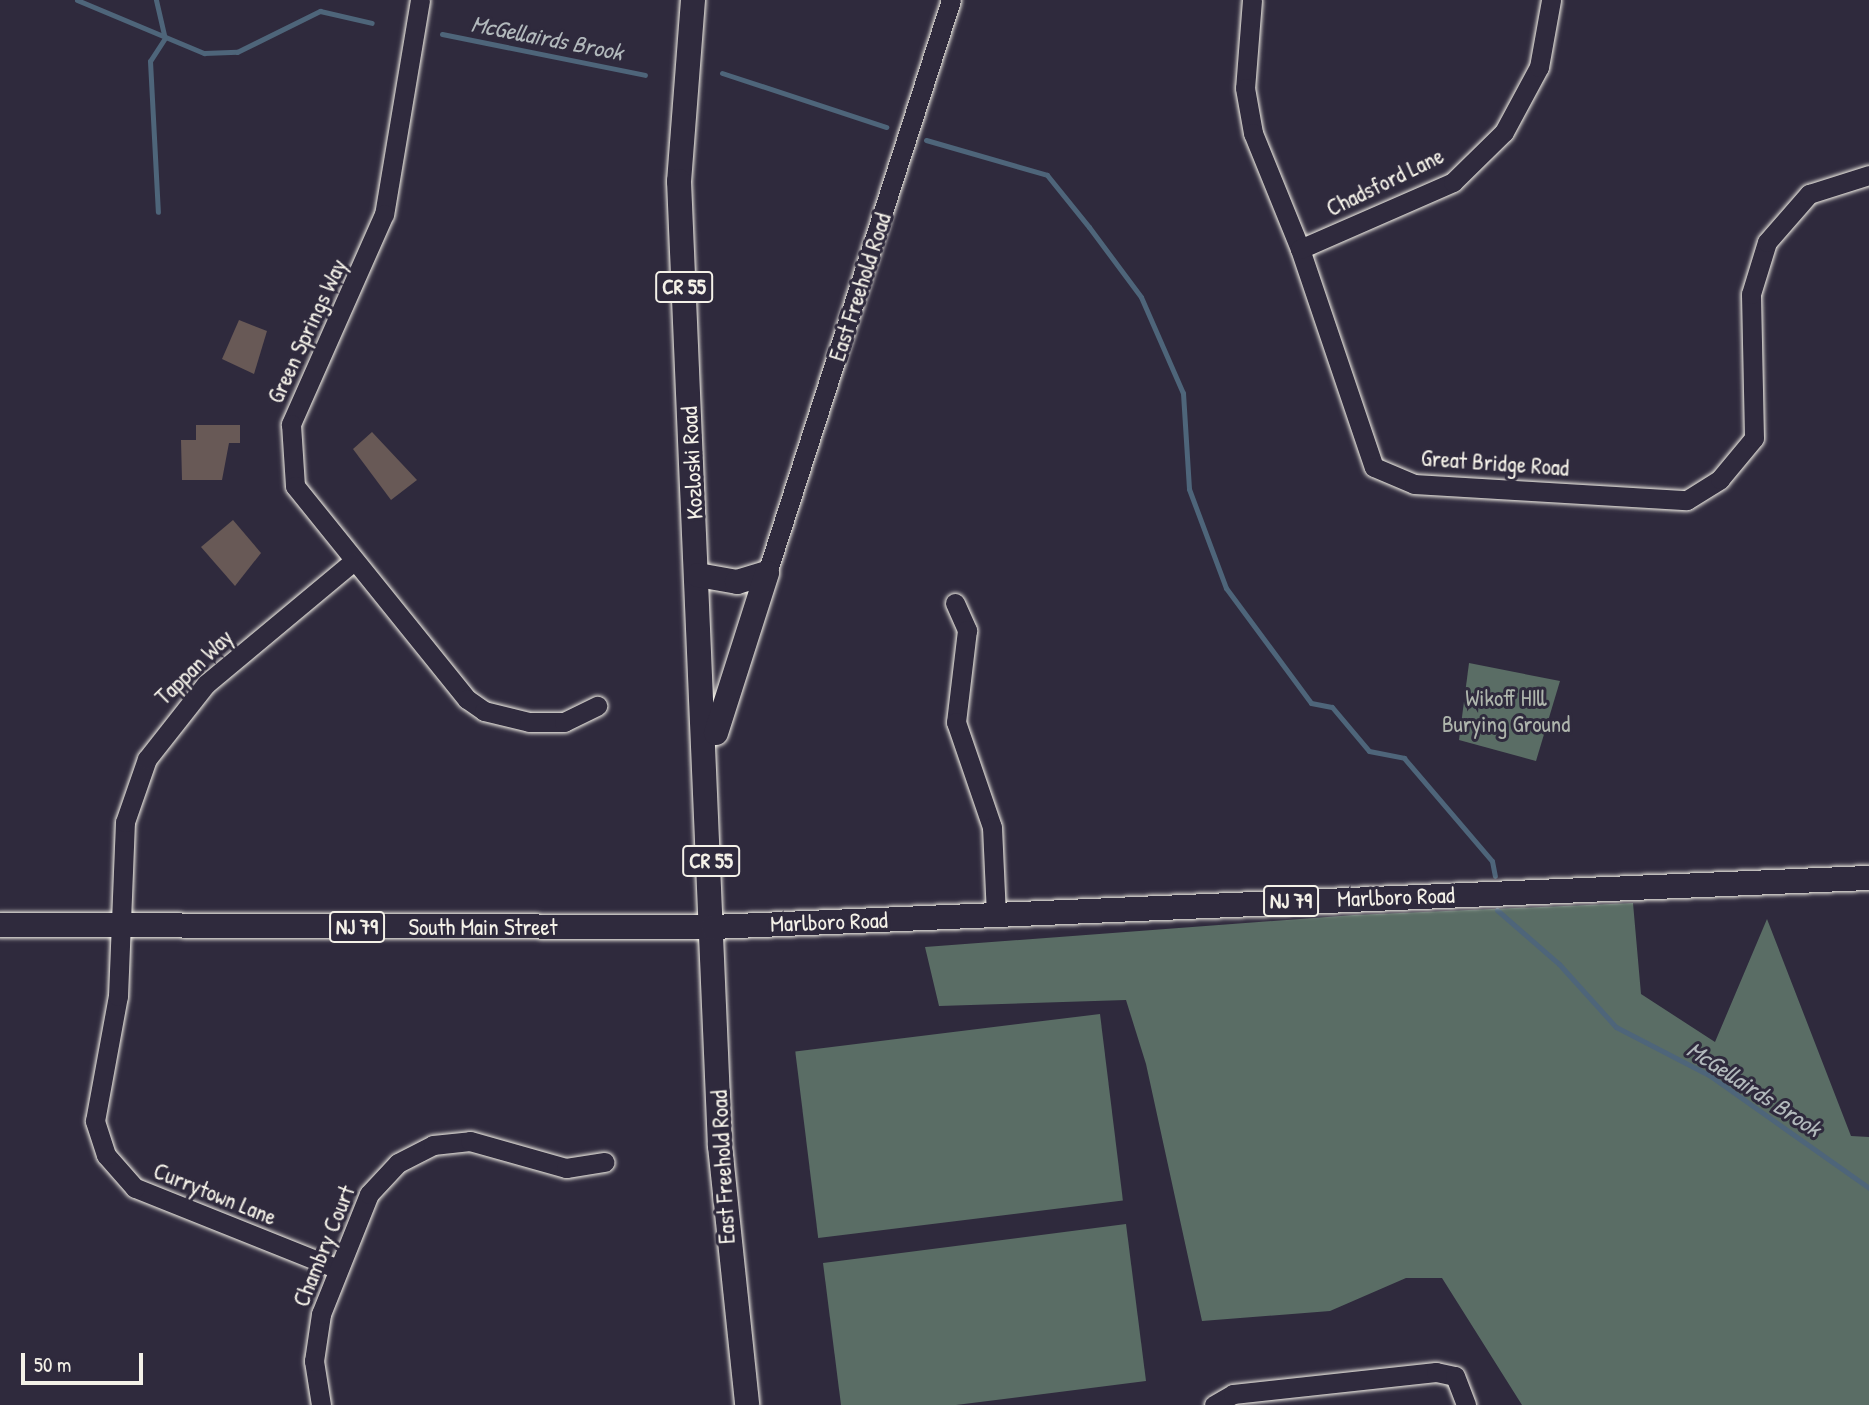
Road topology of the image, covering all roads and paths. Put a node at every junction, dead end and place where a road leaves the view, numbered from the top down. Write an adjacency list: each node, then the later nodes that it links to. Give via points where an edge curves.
1 (420, 0): 8 (street, Green Springs Way, via 384,214 291,424 295,486)
2 (693, 0): 10 (main road, Kozloski Road / CR 55, via 679,181)
3 (951, 0): 9 (street, East Freehold Road)
4 (1252, 0): 7 (street, Great Bridge Road, via 1245,88 1253,133)
5 (1551, 0): 7 (street, Chadsford Lane, via 1539,67 1504,132 1453,182)
6 (1869, 175): 7 (street, Great Bridge Road, via 1809,194 1767,242 1751,294 1754,438 1720,479 1687,500 1414,484 1374,467)
7 (1300, 249)
8 (351, 563): 12 (street, Green Springs Way, via 452,684 484,711 564,722); 17 (street, Tappan Way, via 206,684 164,731 125,822)
9 (767, 573): 10 (main road, via 737,582); 13 (main road, via 721,702)
10 (698, 575): 13 (main road, Kozloski Road / CR 55)
11 (955, 603): 15 (street, via 967,630 956,722 992,827)
12 (597, 706)
13 (708, 782): 18 (main road, Kozloski Road / CR 55)
14 (1869, 878): 15 (main road, Marlboro Road / NJ 79)
15 (996, 915): 18 (main road, Marlboro Road / NJ 79)
16 (0, 925): 17 (main road, South Main Street / NJ 79)
17 (120, 927): 18 (main road, South Main Street / NJ 79); 20 (street, Currytown Lane, via 113,1036 96,1097 106,1155 135,1188 153,1197)
18 (713, 927): 22 (main road, East Freehold Road, via 726,1230)
19 (605, 1162): 20 (street, Chambry Court, via 566,1168 470,1141 416,1151 369,1194)
20 (338, 1269): 21 (street, Chambry Court, via 315,1340)
21 (321, 1405)
22 (747, 1405)
23 (1214, 1405): 24 (street, via 1233,1394 1436,1372 1455,1377)
24 (1466, 1405)

